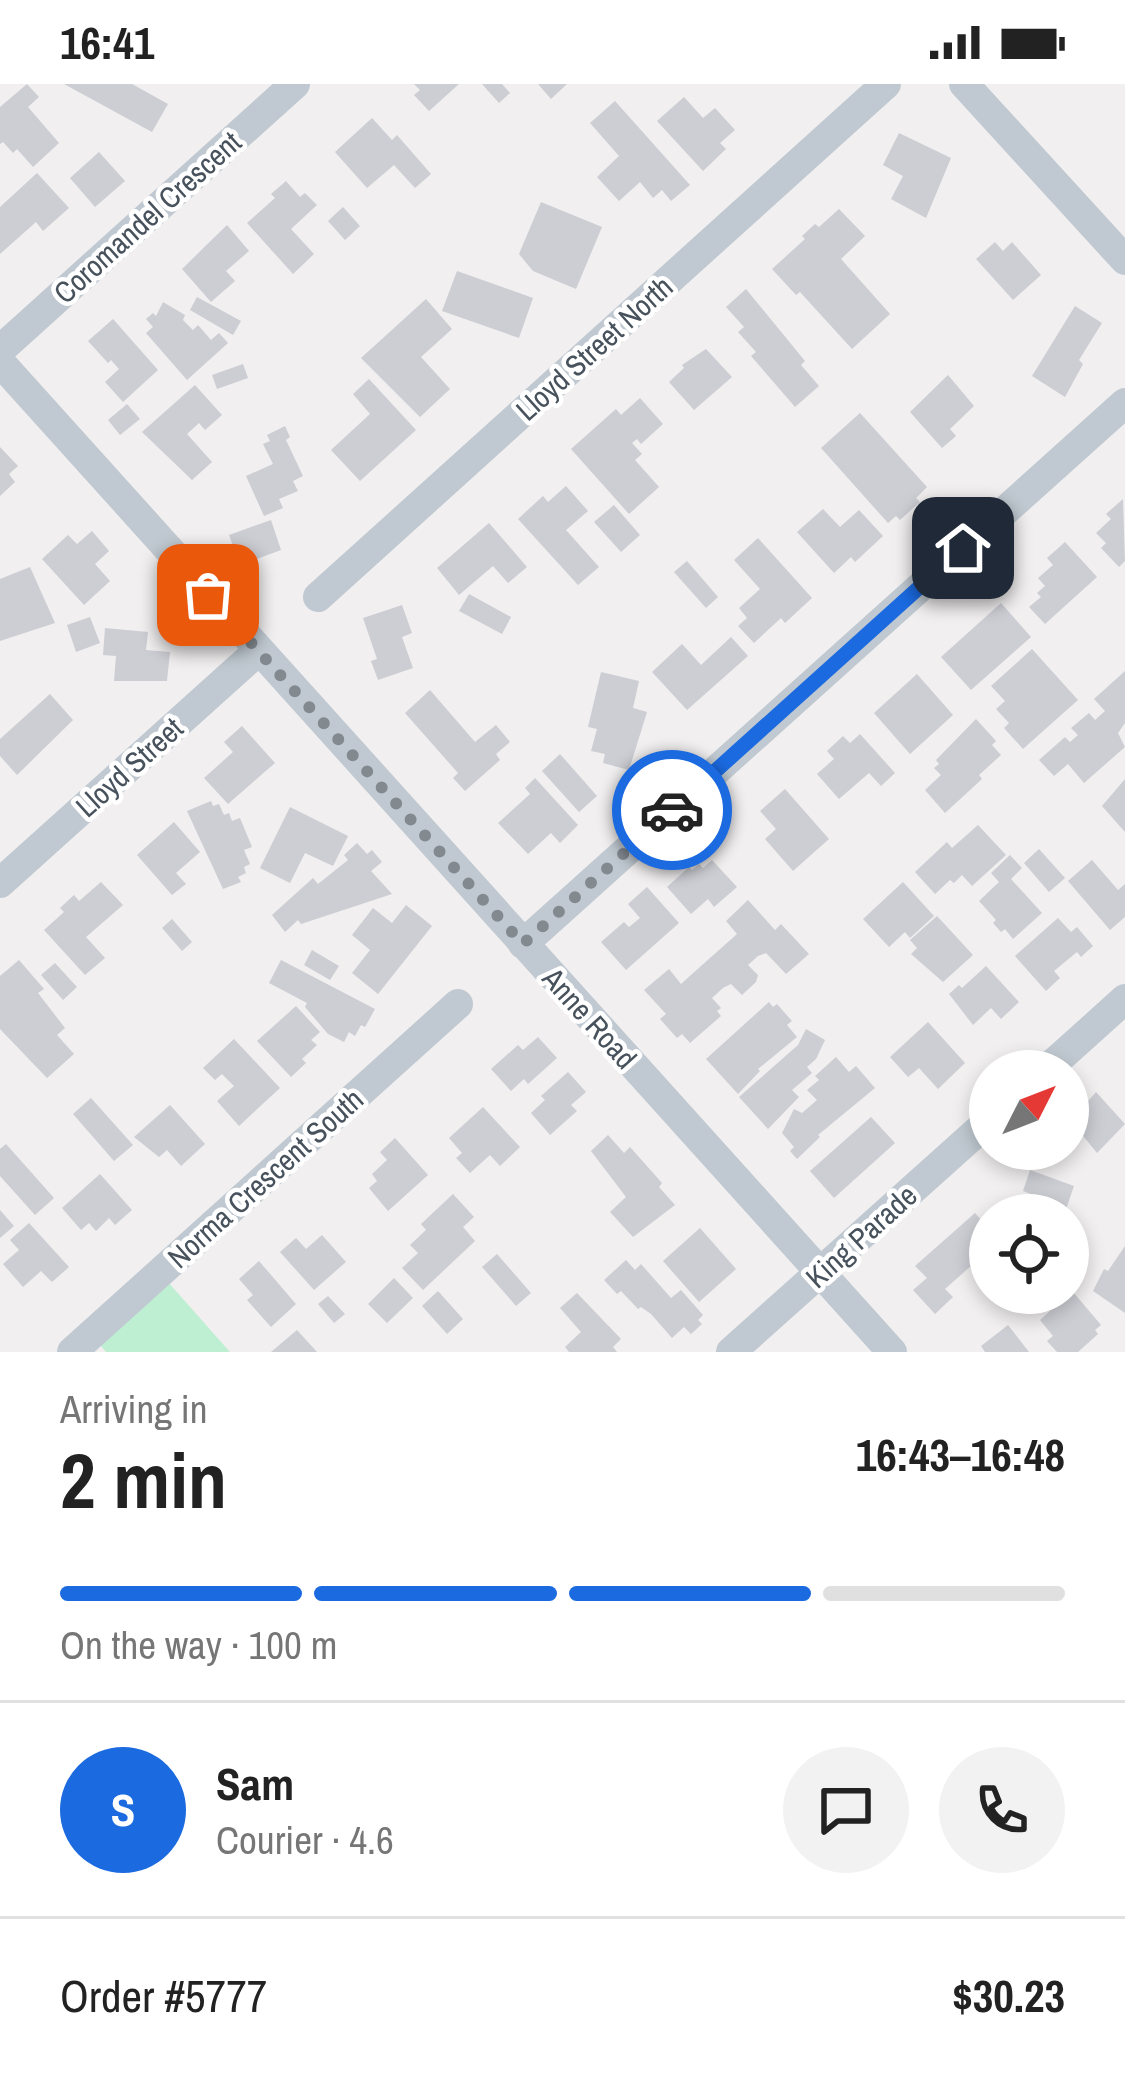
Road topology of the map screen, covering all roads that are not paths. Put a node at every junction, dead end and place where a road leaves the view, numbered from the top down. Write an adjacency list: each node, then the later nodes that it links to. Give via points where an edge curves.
1 (295, 84): 5 (street, Coromandel Crescent)
2 (964, 84): 4 (street)
3 (876, 89): 8 (street, Lloyd Street North)
4 (1125, 260)
5 (0, 350)
6 (0, 362): 9 (street, Anne Road)
7 (1125, 403): 11 (street)
8 (317, 597)
9 (259, 651): 10 (street, Lloyd Street); 11 (street, Anne Road)
10 (0, 883)
11 (523, 944): 16 (street, Anne Road)
12 (1125, 999): 14 (street)
13 (458, 1004): 17 (street, Norma Crescent South)
14 (1068, 1050)
15 (969, 1139): 16 (street, King Parade)
16 (820, 1272): 18 (street, King Parade); 19 (street, Anne Road)
17 (73, 1352)
18 (731, 1352)
19 (892, 1352)

